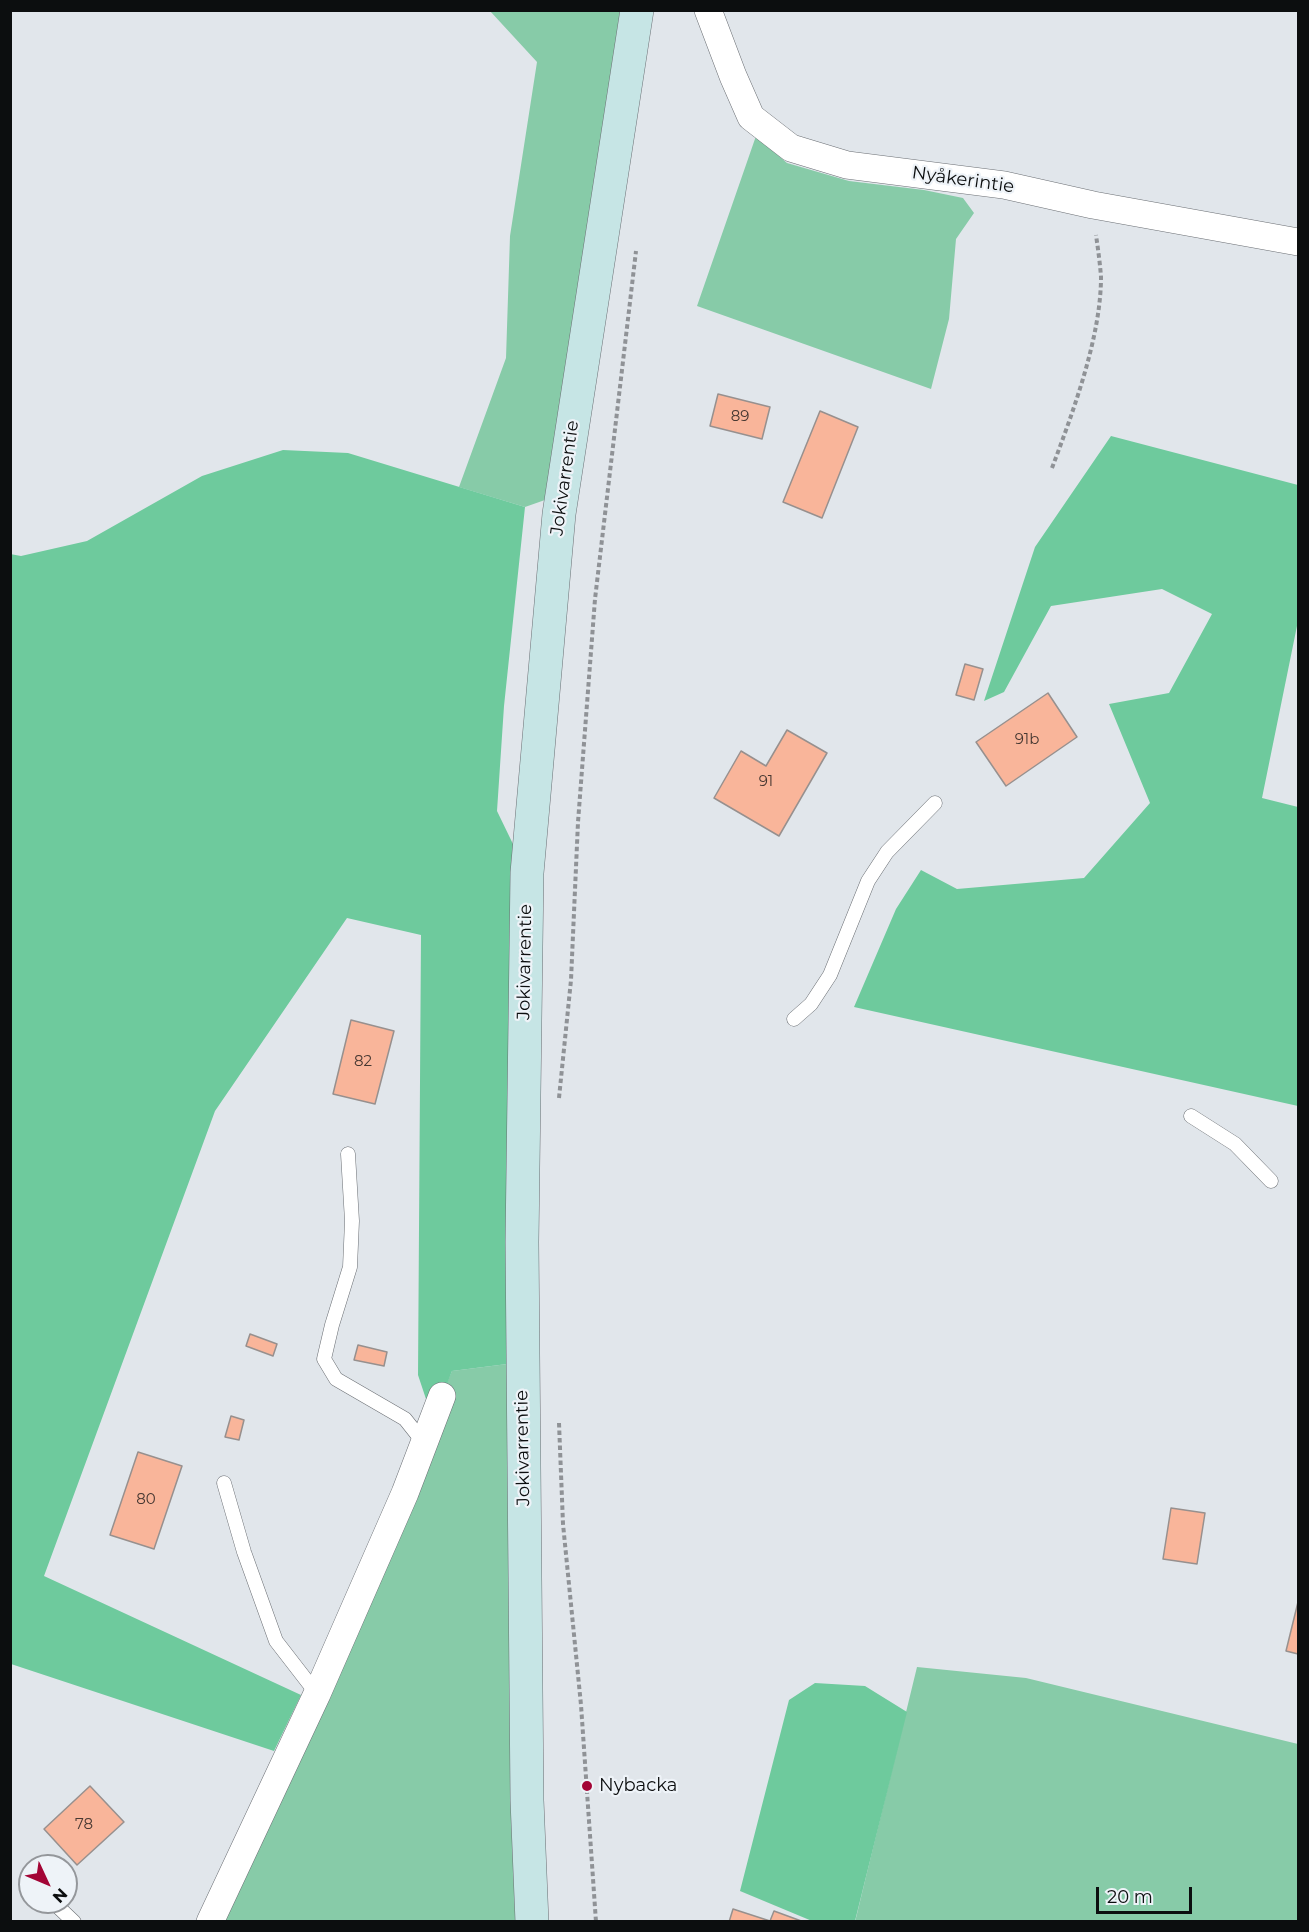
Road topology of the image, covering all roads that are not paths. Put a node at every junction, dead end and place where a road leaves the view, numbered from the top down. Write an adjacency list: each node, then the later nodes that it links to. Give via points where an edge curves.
1 (637, 10): 14 (street, Jokivarrentie, via 559,514 527,873 522,1242)
2 (708, 10): 3 (street, Nyåkerintie, via 751,117 791,148 847,165 1004,185)
3 (1299, 242)
4 (935, 803): 5 (lane, via 880,862 868,881 830,975 811,1004)
5 (794, 1018)
6 (1191, 1116): 8 (lane, via 1235,1144)
7 (348, 1154): 10 (lane, via 350,1267 324,1359 336,1379 405,1419)
8 (1271, 1181)
9 (441, 1396): 10 (street)
10 (425, 1444): 12 (street)
11 (224, 1483): 12 (lane, via 276,1641)
12 (317, 1694): 13 (street)
13 (210, 1922)
14 (531, 1922)

